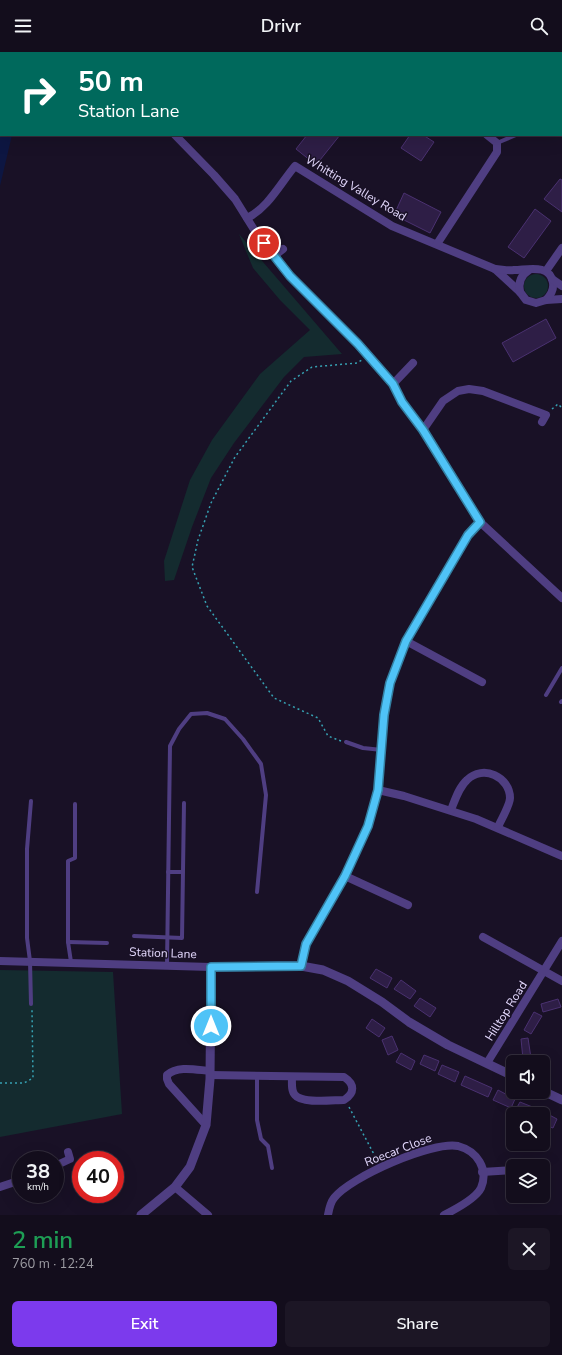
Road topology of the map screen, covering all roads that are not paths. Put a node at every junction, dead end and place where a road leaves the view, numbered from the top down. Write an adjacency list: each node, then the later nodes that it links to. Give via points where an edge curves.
1 (176, 136): 5 (street, via 235,199)
2 (488, 136): 4 (street)
3 (514, 136): 4 (lane)
4 (497, 143): 8 (street, via 497,152)
5 (247, 218): 6 (street); 8 (street, Whitting Valley Road, via 256,214 295,166 392,226)
6 (258, 236)
7 (264, 243): 11 (street)
8 (437, 244): 12 (street, Whitting Valley Road)
9 (562, 248): 14 (street)
10 (283, 249): 11 (street)
11 (274, 256): 21 (street)
12 (494, 269): 13 (street, Whitting Valley Road); 17 (street, Whitting Valley Road)
13 (529, 270): 14 (street, Whitting Valley Road, via 538,268); 17 (street, via 519,281)
14 (546, 271): 15 (street)
15 (552, 279): 16 (street); 19 (street, via 553,290)
16 (562, 286)
17 (520, 292): 19 (street, Whitting Valley Road, via 531,302)
18 (562, 299): 19 (street, Whitting Valley Road)
19 (546, 300)
20 (413, 363): 21 (street)
21 (393, 384): 23 (street, via 402,402)
22 (544, 418): 23 (street, via 483,391 469,389 458,391 443,401)
23 (423, 430): 24 (street)
24 (480, 522): 25 (street); 26 (street, via 468,535)
25 (562, 598)
26 (406, 641): 28 (street); 31 (street, via 390,683 384,715)
27 (562, 668): 29 (lane)
28 (482, 682)
29 (546, 695)
30 (346, 742): 31 (lane, via 363,748)
31 (382, 750): 32 (street)
32 (378, 790): 36 (street); 41 (street, via 368,826)
33 (31, 802): 51 (lane, via 27,864 27,938)
34 (184, 803): 40 (lane)
35 (75, 804): 48 (lane, via 75,858 68,861)
36 (451, 810): 37 (street); 37 (street, via 458,793 468,779 482,772 498,776 507,785 510,799)
37 (498, 827): 38 (street)
38 (562, 856)
39 (168, 872): 40 (lane); 42 (lane, via 170,746 191,714 207,713 225,720 261,764 266,795); 46 (lane)
40 (183, 872): 46 (lane, via 182,938)
41 (345, 876): 43 (street); 54 (street, via 306,944)
42 (257, 892)
43 (408, 906)
44 (134, 936): 46 (lane)
45 (483, 937): 56 (street)
46 (167, 938): 53 (lane)
47 (562, 941): 56 (street, Hilltop Road)
48 (68, 942): 49 (lane); 52 (lane)
49 (107, 942)
50 (0, 961): 51 (street, Station Lane)
51 (30, 961): 52 (street, Station Lane); 58 (lane)
52 (71, 962): 53 (street, Station Lane)
53 (167, 966): 55 (street, Station Lane)
54 (301, 966): 55 (street, Station Lane); 59 (street, Station Lane, via 323,970 348,981 409,1022 448,1045)
55 (211, 967): 61 (street)
56 (545, 971): 57 (street); 59 (street, Hilltop Road)
57 (562, 981)
58 (31, 1004)
59 (487, 1063): 60 (street, Station Lane)
60 (506, 1072)
61 (210, 1073): 62 (street); 66 (street); 66 (street, via 177,1069 167,1075 169,1084)
62 (257, 1076): 63 (street); 69 (lane, via 257,1120 261,1139 268,1146)
63 (292, 1077): 63 (street, via 344,1077 350,1081 352,1093 345,1100 302,1100 293,1091)
64 (550, 1094): 65 (street)
65 (562, 1100)
66 (206, 1126): 74 (street, via 190,1167)
67 (68, 1152): 68 (street, via 70,1159)
68 (64, 1162)
69 (272, 1168)
70 (506, 1170): 71 (street)
71 (482, 1172): 75 (street, via 480,1188 472,1199); 78 (street, Roecar Close, via 480,1160 470,1151 457,1146 440,1147 381,1167 355,1180 334,1198)
72 (12, 1183): 73 (street)
73 (0, 1186)
74 (176, 1187): 76 (street); 77 (street)
75 (454, 1213): 79 (street)
76 (141, 1215)
77 (208, 1215)
78 (328, 1215)
79 (444, 1215)

